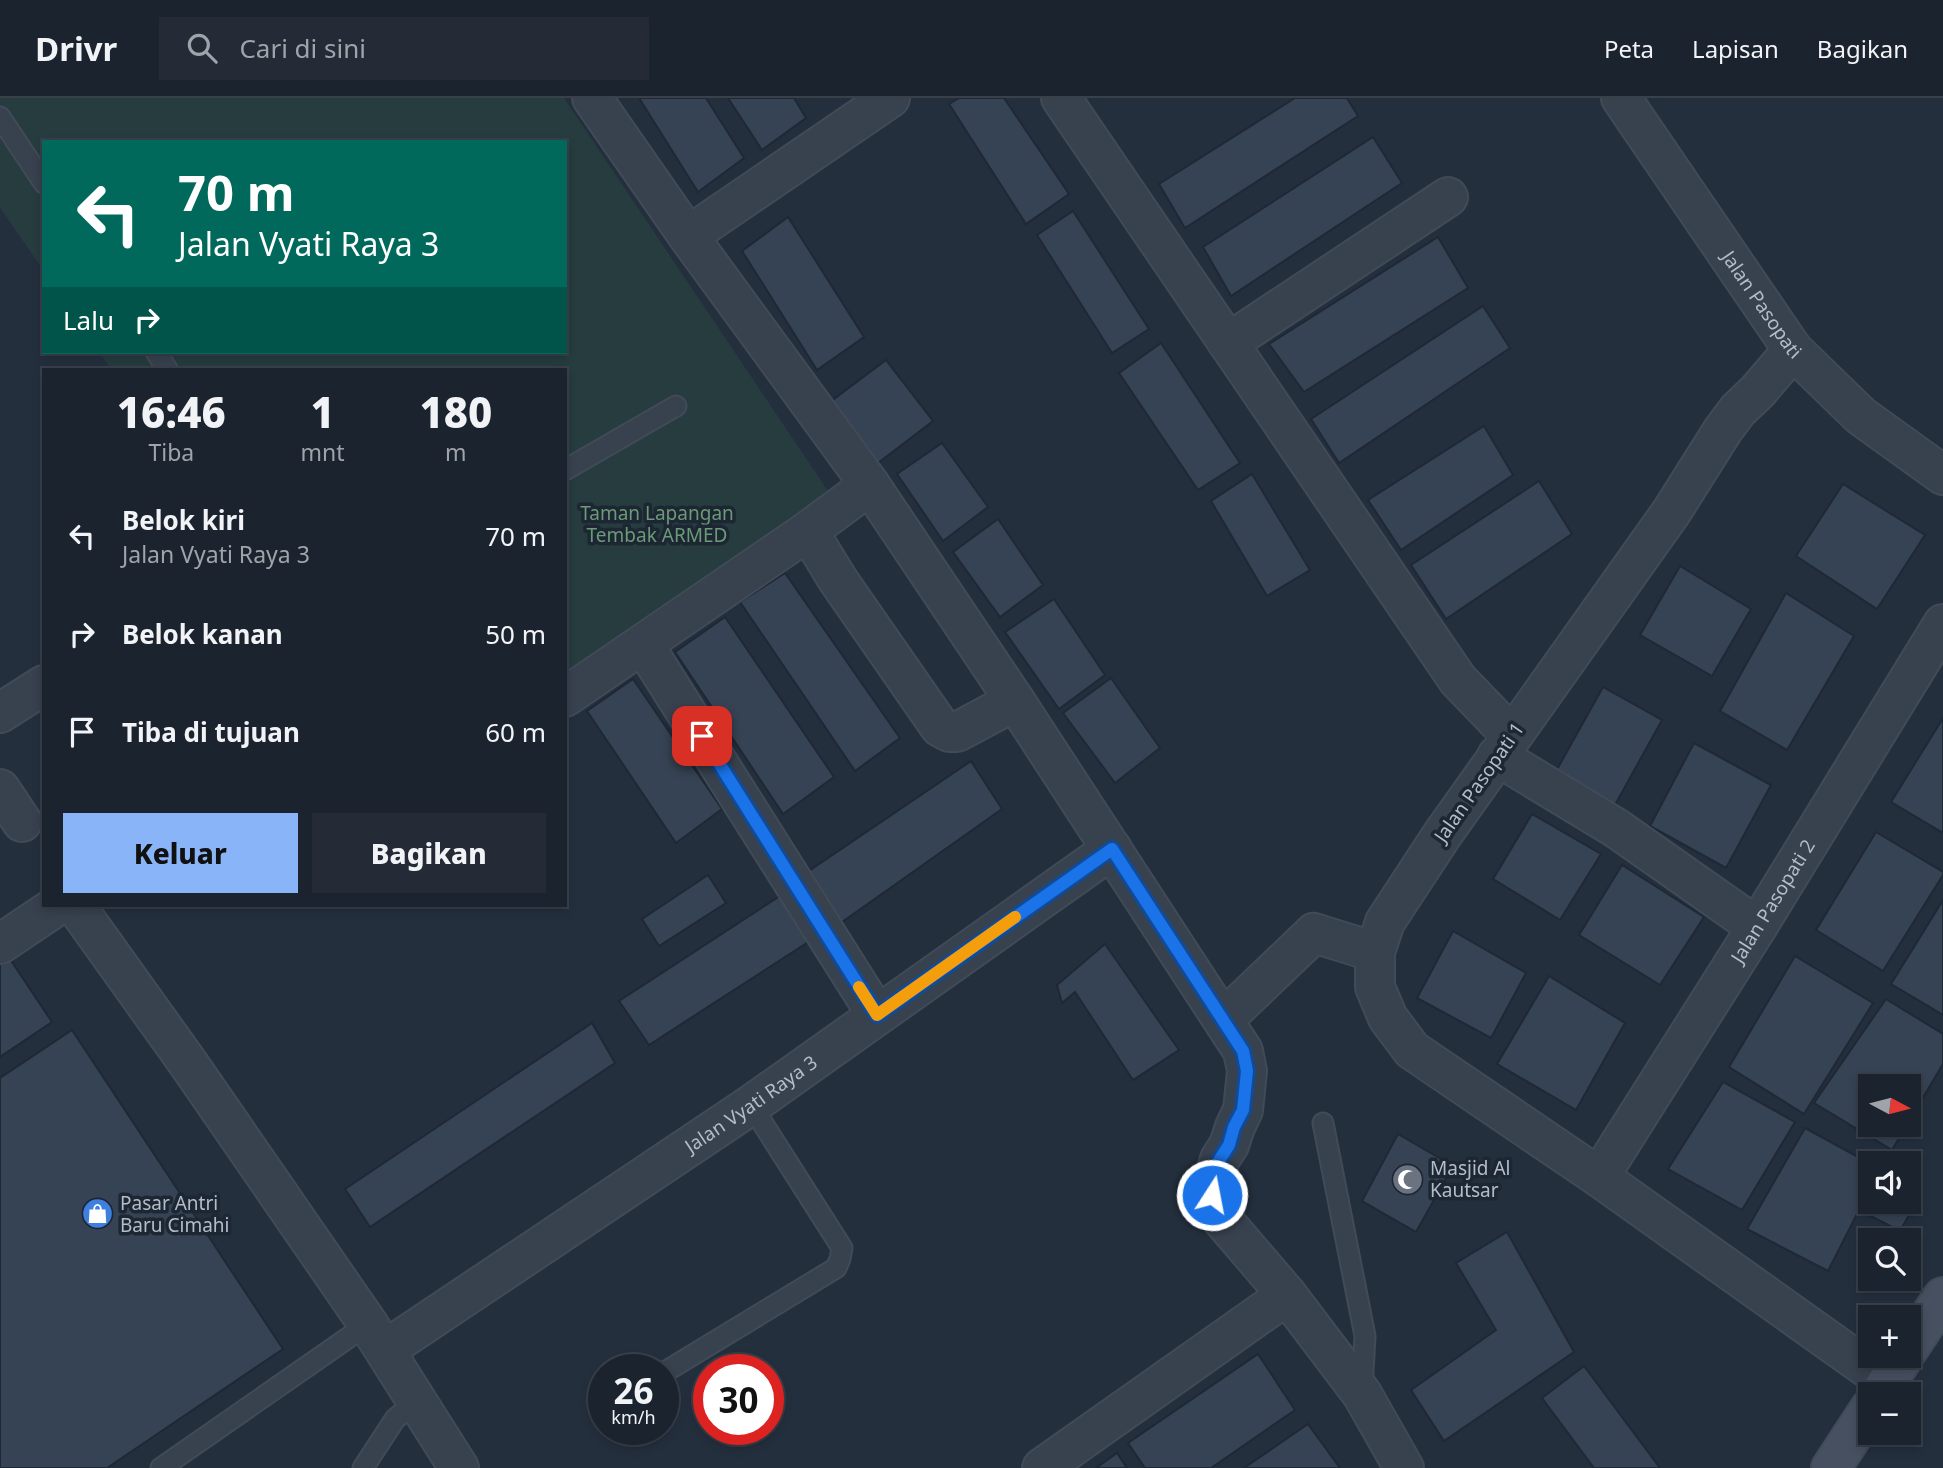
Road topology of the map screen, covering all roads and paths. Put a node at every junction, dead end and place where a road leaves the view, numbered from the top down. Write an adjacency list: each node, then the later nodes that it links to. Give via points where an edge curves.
1 (592, 98): 8 (street)
2 (890, 98): 8 (street)
3 (1061, 98): 9 (street)
4 (1621, 98): 10 (street, Jalan Pasopati)
5 (0, 117): 6 (lane)
6 (42, 180)
7 (1448, 197): 9 (street)
8 (688, 236): 14 (street)
9 (1228, 343): 22 (street)
10 (1793, 350): 13 (street, Jalan Pasopati, via 1860,416); 22 (street, Jalan Pasopati 1, via 1723,430 1672,511)
11 (676, 406): 12 (lane)
12 (567, 469)
13 (1943, 475)
14 (870, 485): 15 (street); 20 (street)
15 (808, 531): 17 (street); 20 (street, via 940,727 957,732)
16 (1943, 624): 28 (street, Jalan Pasopati 2)
17 (643, 644): 19 (street); 31 (street)
18 (42, 686): 21 (street)
19 (567, 696)
20 (1015, 701): 25 (street)
21 (0, 713)
22 (1504, 746): 28 (street); 30 (street, Jalan Pasopati 1, via 1385,922)
23 (0, 789): 24 (street)
24 (22, 822)
25 (1112, 849): 31 (street, Jalan Vyati Raya 3); 32 (street)
26 (55, 907): 29 (street)
27 (76, 907): 39 (street)
28 (1757, 927): 35 (street, Jalan Pasopati 2)
29 (0, 944)
30 (1375, 952): 32 (street, via 1314,933); 35 (street, Jalan Pasopati 1, via 1375,986 1388,1018 1412,1050)
31 (877, 1015): 33 (street, Jalan Vyati Raya 3)
32 (1223, 1020): 36 (street, via 1243,1051 1247,1071 1243,1110 1220,1159 1212,1195 1216,1212)
33 (751, 1105): 39 (street, Jalan Vyati Raya 3); 40 (lane, via 842,1248 840,1259 836,1268)
34 (1323, 1124): 42 (lane, via 1365,1336)
35 (1599, 1177): 41 (street, Jalan Pasopati 1)
36 (1287, 1295): 42 (street); 48 (street)
37 (1943, 1297): 38 (main road)
38 (1921, 1330)
39 (377, 1337): 43 (street); 45 (lane)
40 (679, 1363)
41 (1881, 1382)
42 (1362, 1394): 49 (street)
43 (417, 1401): 46 (lane, via 395,1419); 47 (street)
44 (1858, 1426): 50 (main road)
45 (162, 1468)
46 (363, 1468)
47 (459, 1468)
48 (1042, 1468)
49 (1404, 1468)
50 (1831, 1468)

